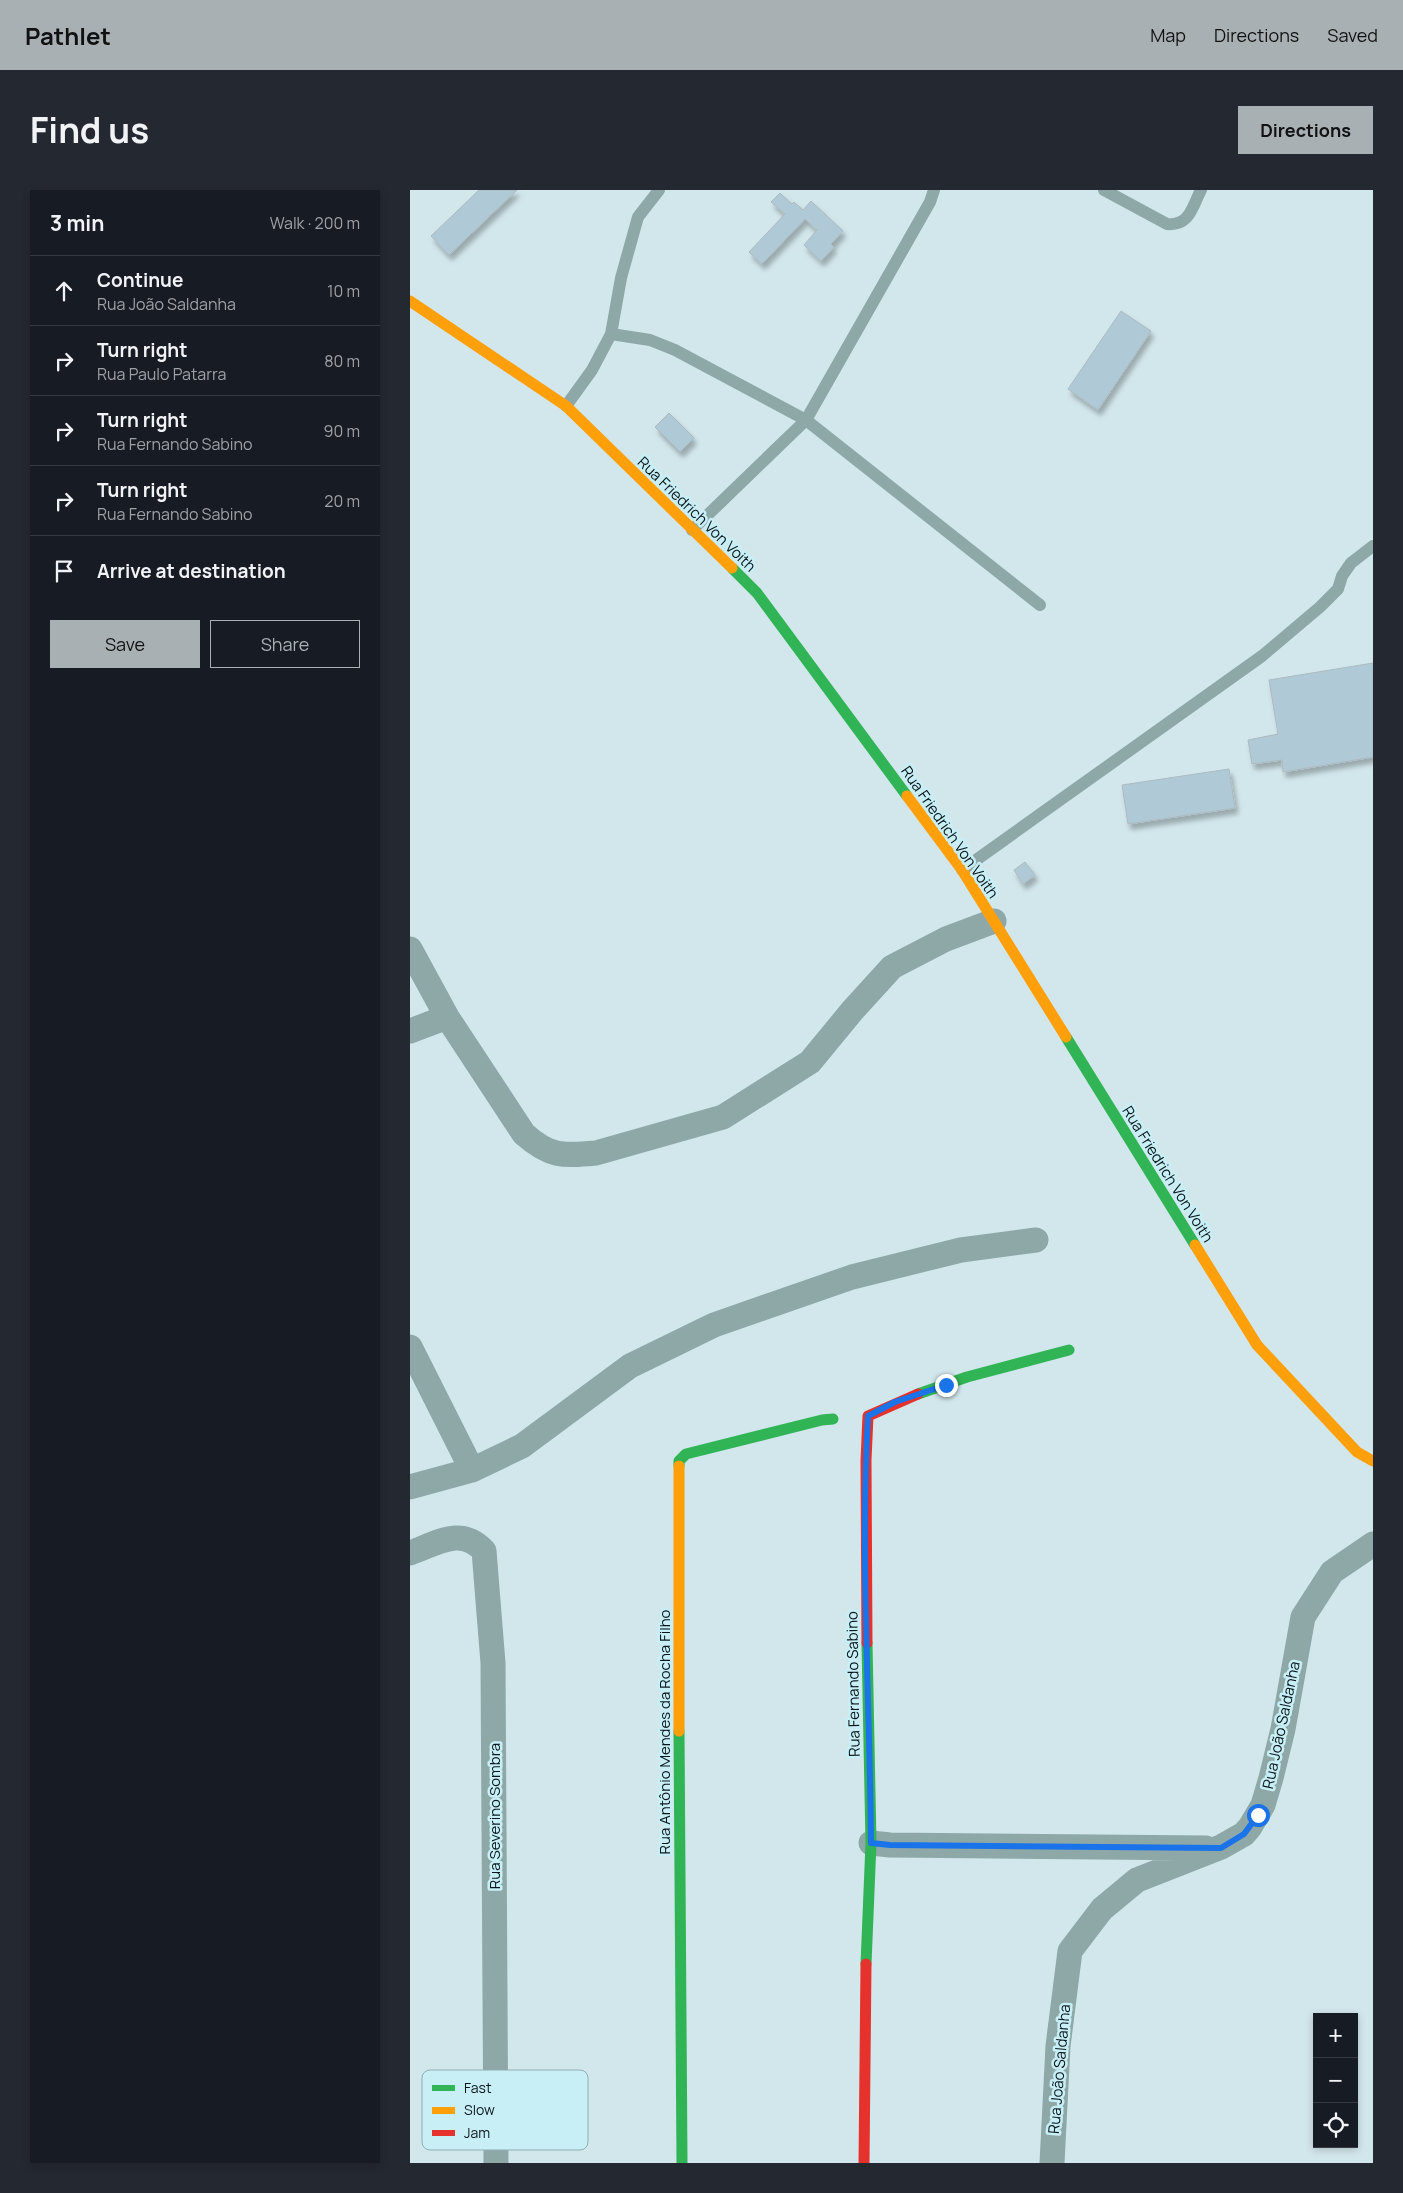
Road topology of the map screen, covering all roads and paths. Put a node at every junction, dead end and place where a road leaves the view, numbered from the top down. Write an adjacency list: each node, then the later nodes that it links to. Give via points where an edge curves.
1 (659, 190): 6 (lane, via 638,218 621,278)
2 (934, 190): 8 (lane)
3 (1104, 190): 4 (lane, via 1167,224 1177,225 1186,220)
4 (1201, 190)
5 (410, 301): 7 (street, Rua Friedrich Von Voith)
6 (611, 334): 7 (lane, via 592,370); 8 (lane, via 650,340 675,350)
7 (566, 406): 9 (street, Rua Friedrich Von Voith)
8 (806, 420): 9 (lane); 11 (lane)
9 (692, 530): 12 (street, Rua Friedrich Von Voith, via 757,593)
10 (1373, 546): 12 (lane, via 1351,563 1338,589 1320,607 1262,656)
11 (1040, 605)
12 (962, 870): 13 (street, Rua Friedrich Von Voith)
13 (994, 921): 15 (street, via 946,939 892,967 810,1062 723,1117 596,1153 556,1154 539,1147 524,1134); 21 (street, Rua Friedrich Von Voith, via 1257,1345 1357,1452)
14 (410, 949): 15 (street)
15 (448, 1017): 16 (street)
16 (410, 1031)
17 (1036, 1240): 22 (street, via 961,1250 852,1277 714,1325 630,1366 522,1446)
18 (410, 1347): 22 (street)
19 (1070, 1350): 26 (street, Rua Fernando Sabino, via 946,1385 895,1402 868,1416 866,1562)
20 (833, 1419): 31 (street, Rua Antônio Mendes da Rocha Filho, via 696,1450 679,1461)
21 (1373, 1462)
22 (472, 1470): 23 (street)
23 (410, 1487)
24 (1373, 1544): 27 (street, Rua João Saldanha, via 1332,1572 1303,1617 1282,1728 1263,1805 1244,1834)
25 (410, 1553): 28 (street, Rua Severino Sombra, via 461,1537 473,1540 484,1551 493,1663)
26 (871, 1843): 27 (street); 32 (street, Rua Fernando Sabino, via 864,2001)
27 (1221, 1848): 33 (street, Rua João Saldanha, via 1137,1880 1102,1909 1070,1951 1058,2046)
28 (495, 2070)
29 (496, 2150): 30 (street, Rua Severino Sombra)
30 (496, 2163)
31 (682, 2163)
32 (864, 2163)
33 (1052, 2163)

